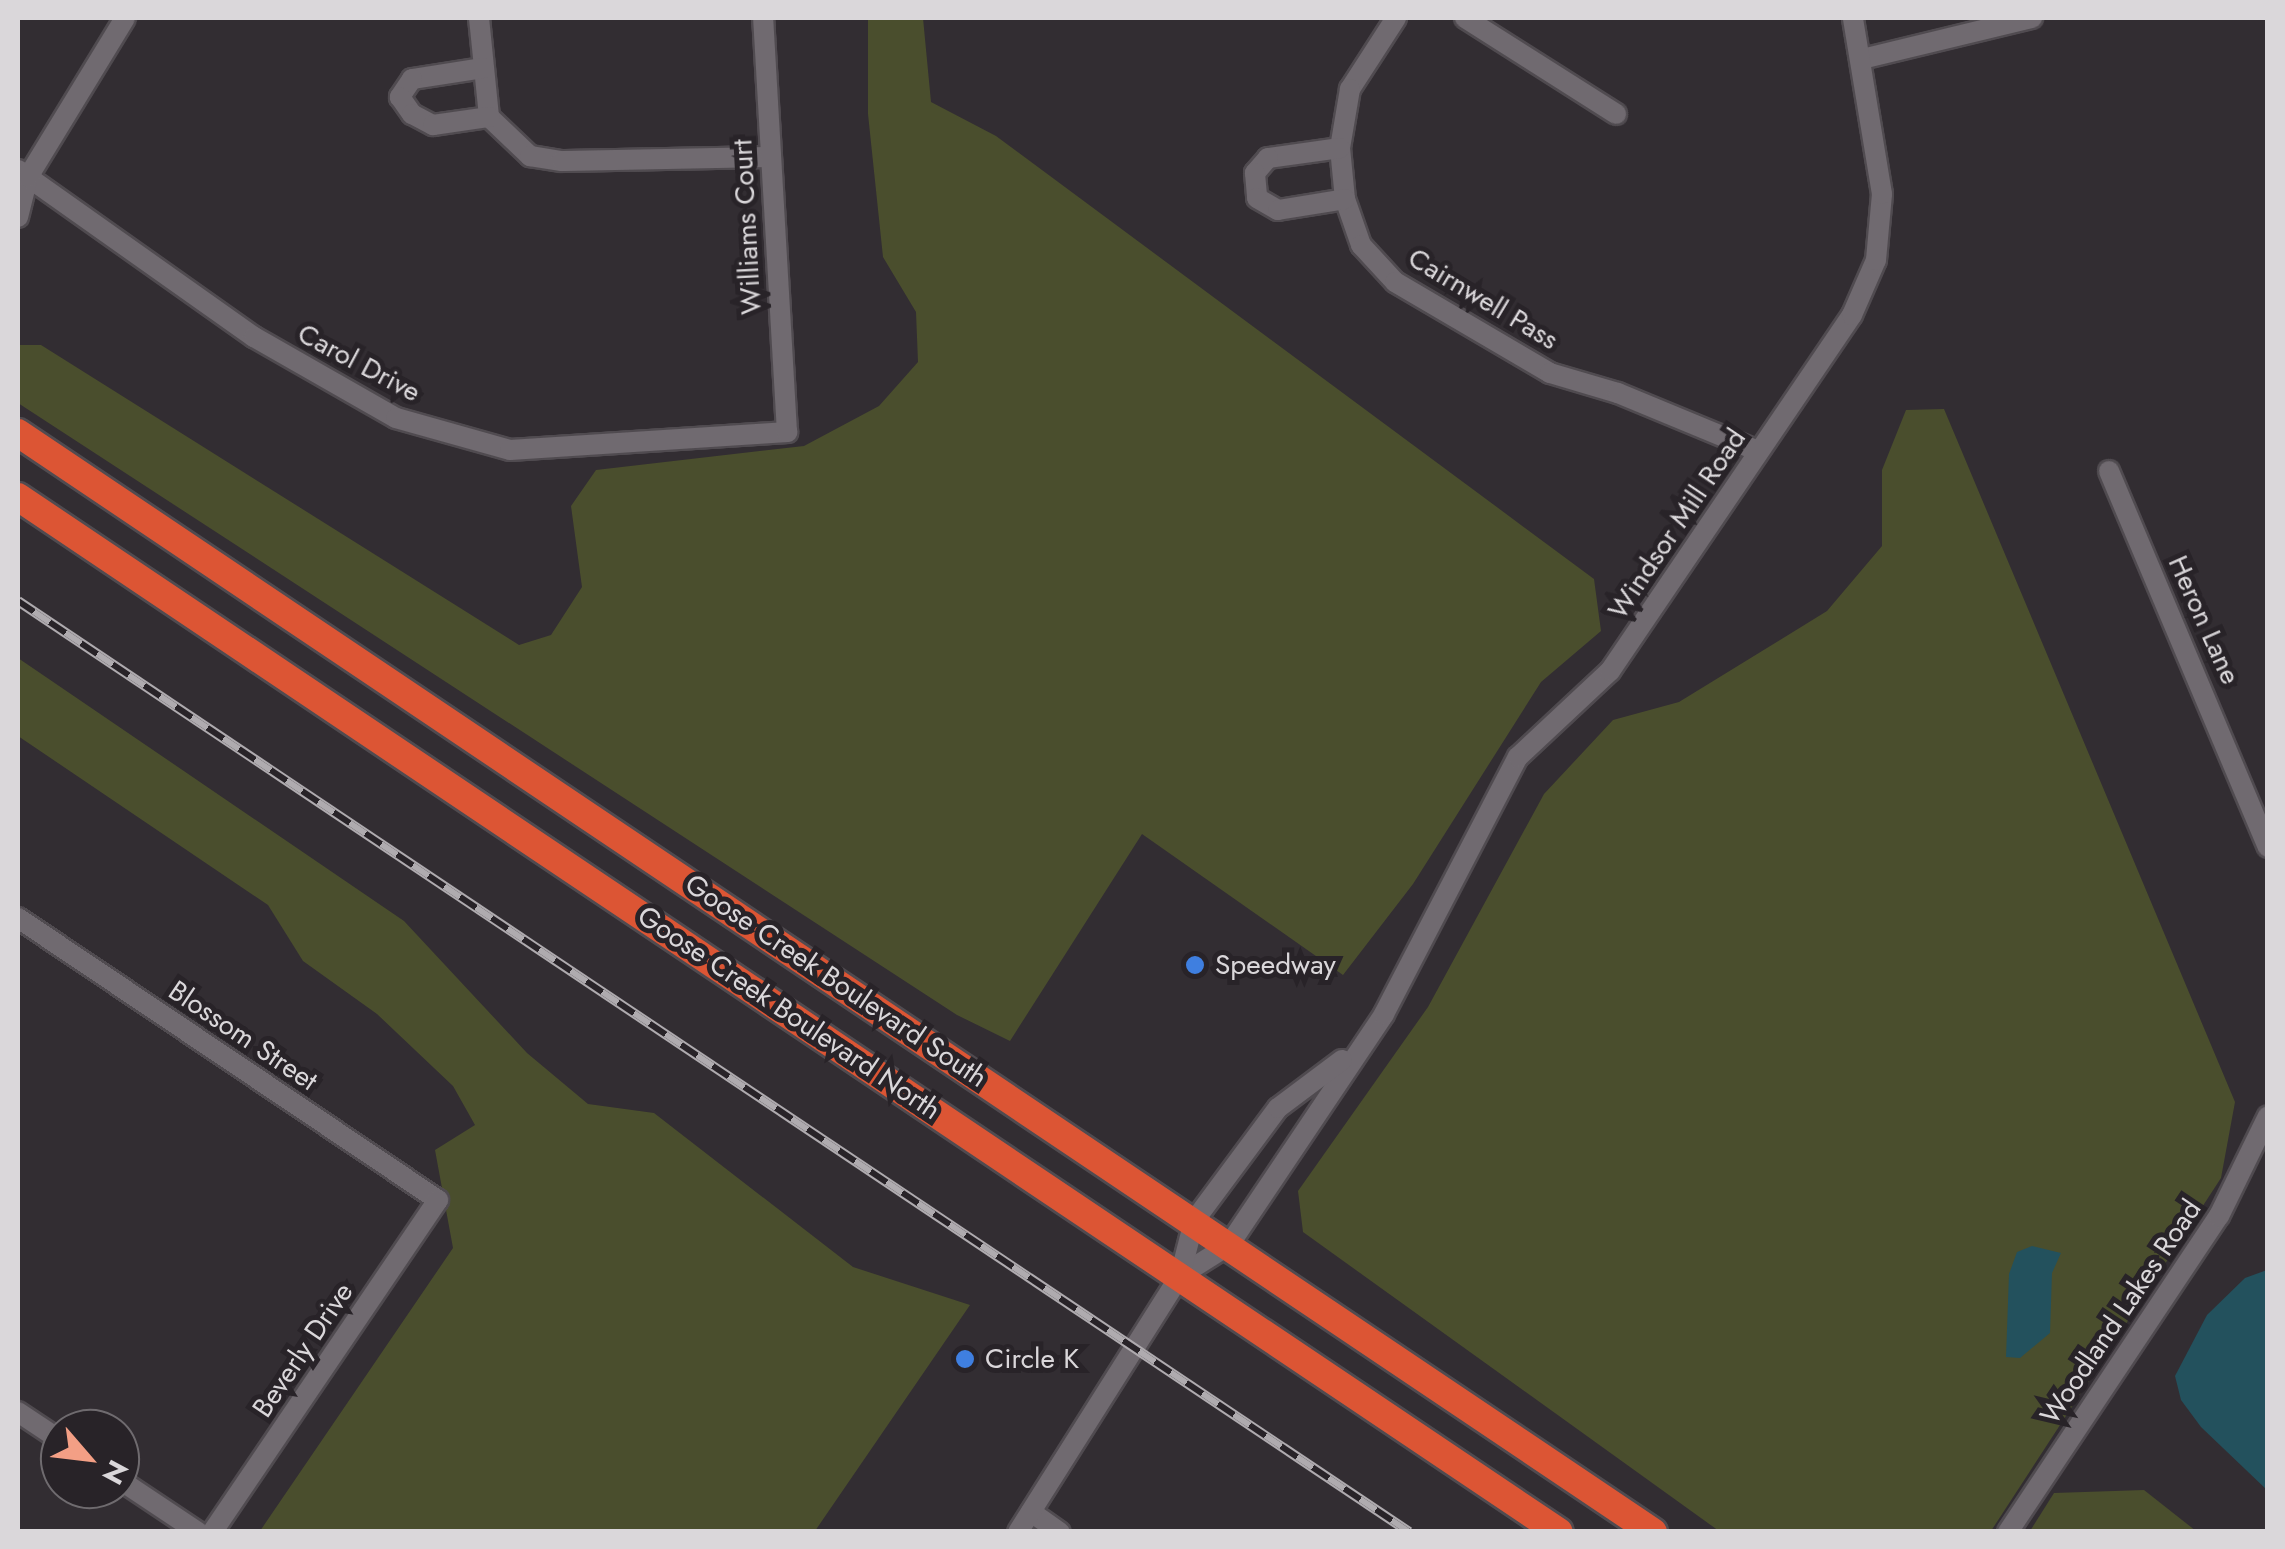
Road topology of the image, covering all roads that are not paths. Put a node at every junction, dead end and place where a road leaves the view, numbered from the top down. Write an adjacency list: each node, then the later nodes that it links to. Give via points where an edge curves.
1 (125, 18): 14 (street)
2 (480, 18): 9 (street)
3 (762, 18): 13 (street, Williams Court)
4 (1396, 18): 12 (street, Cairnwell Pass, via 1350,89)
5 (1465, 18): 10 (street)
6 (1853, 18): 8 (street, Windsor Mill Road)
7 (2032, 18): 8 (street)
8 (1862, 59): 19 (street, Windsor Mill Road, via 1882,194 1876,260 1852,315)
9 (483, 68): 11 (street); 11 (street, via 412,80 400,97 433,126)
10 (1616, 114)
11 (489, 117): 13 (street, via 530,156 562,162)
12 (1340, 148): 15 (street, Cairnwell Pass); 15 (street, via 1268,158 1255,173 1257,198 1278,210)
13 (770, 157): 17 (street, Williams Court)
14 (21, 176): 16 (street); 17 (street, Carol Drive, via 254,337 396,418 510,450)
15 (1345, 199): 19 (street, Cairnwell Pass, via 1361,245 1395,282 1550,373 1618,392)
16 (18, 217)
17 (788, 432)
18 (18, 434): 27 (highway, Goose Creek Boulevard South)
19 (1758, 451): 24 (street, Windsor Mill Road, via 1610,671 1518,757)
20 (2109, 471): 22 (street, Heron Lane)
21 (18, 497): 29 (highway, Goose Creek Boulevard North)
22 (2268, 847)
23 (18, 918): 26 (street, Blossom Street)
24 (1384, 1014): 27 (street, Windsor Mill Road, via 1332,1072 1278,1108); 28 (street, Windsor Mill Road)
25 (2268, 1116): 40 (street, Woodland Lakes Road, via 2220,1216)
26 (438, 1200): 35 (street, Beverly Drive)
27 (1194, 1222): 28 (highway, Goose Creek Boulevard South); 29 (street)
28 (1229, 1246): 29 (street, Windsor Mill Road); 39 (highway, Goose Creek Boulevard South)
29 (1180, 1276): 33 (street); 38 (highway, Goose Creek Boulevard North)
30 (18, 1412): 31 (street)
31 (40, 1427)
32 (140, 1493): 34 (street)
33 (1030, 1512): 36 (street); 37 (street)
34 (198, 1532)
35 (212, 1532)
36 (1018, 1532)
37 (1060, 1532)
38 (1559, 1532)
39 (1653, 1532)
40 (2008, 1532)

